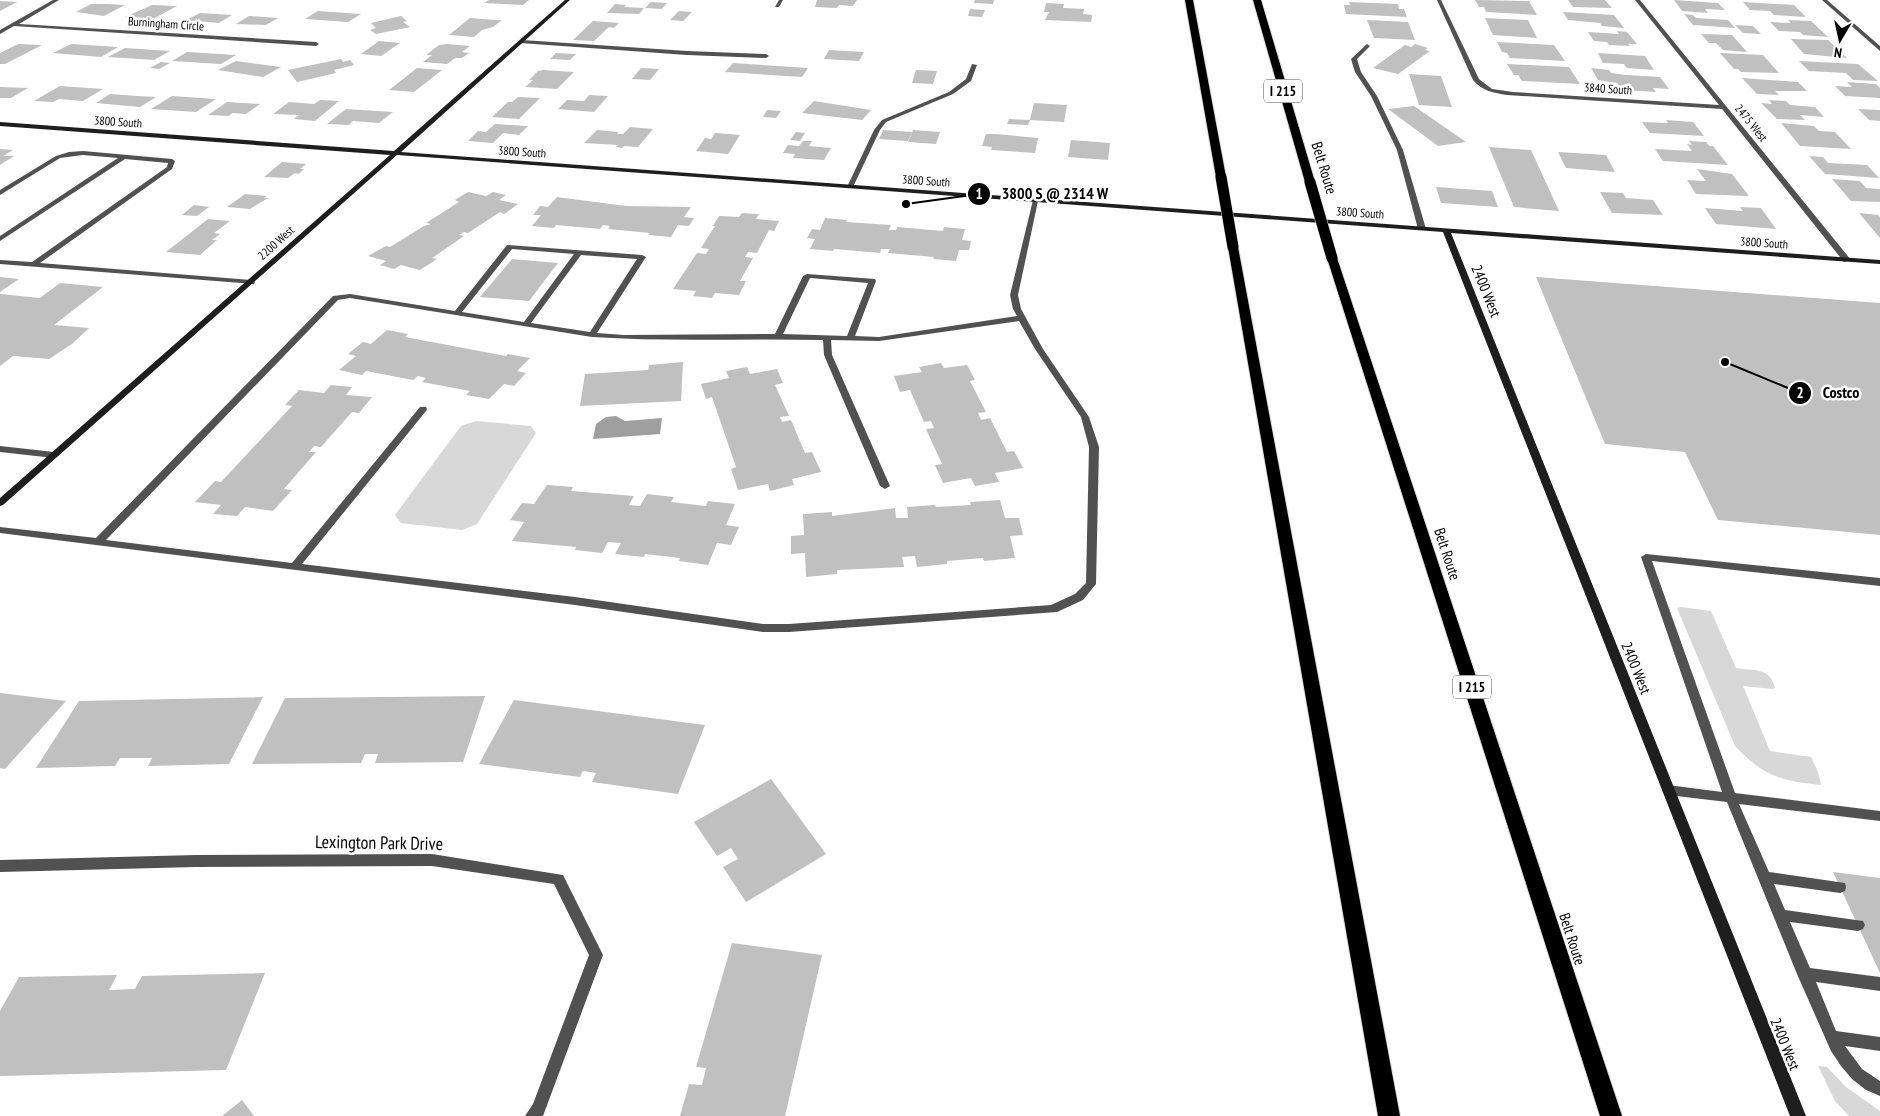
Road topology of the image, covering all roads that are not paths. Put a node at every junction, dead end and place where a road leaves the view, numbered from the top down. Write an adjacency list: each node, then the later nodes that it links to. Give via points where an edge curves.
1 (57, 0): 10 (street)
2 (568, 0): 12 (street, 2200 West)
3 (781, 0): 9 (street)
4 (1189, 0): 64 (highway, bridge)
5 (1257, 0): 65 (highway, Belt Route / I 215, bridge, via 1332,258)
6 (1439, 0): 18 (street, 3840 South, via 1476,80 1480,86 1490,90)
7 (1637, 0): 18 (street, 2475 West)
8 (1824, 0): 15 (street)
9 (777, 6)
10 (14, 25): 11 (street); 13 (street, Burningham Circle)
11 (0, 32)
12 (522, 42): 16 (street); 20 (street, 2200 West)
13 (316, 44)
14 (1367, 46): 25 (street, via 1354,59 1400,150)
15 (1880, 48)
16 (766, 56)
17 (974, 65): 22 (street, via 969,80 951,93 884,121)
18 (1724, 107): 29 (street, 2475 West)
19 (0, 124): 20 (street, 3800 South)
20 (396, 154): 22 (street, 3800 South); 33 (street, 2200 West)
21 (125, 156): 23 (street, via 64,154); 27 (street); 32 (street, via 172,161 170,168)
22 (850, 187): 24 (street, 3800 South)
23 (0, 194)
24 (1036, 201): 25 (street, 3800 South); 35 (street, via 1014,295)
25 (1422, 229): 26 (street, 3800 South)
26 (1446, 230): 29 (street, 3800 South); 50 (street, 2400 West)
27 (0, 239)
28 (579, 252): 34 (street, via 510,247); 36 (street); 37 (street, via 642,257)
29 (1847, 260): 31 (street, 3800 South)
30 (0, 262): 32 (street)
31 (1880, 262)
32 (34, 264): 33 (street)
33 (251, 282): 43 (street, 2200 West)
34 (457, 313): 36 (street); 47 (street, via 350,296 336,298)
35 (1021, 318): 40 (street, via 879,339); 48 (street, via 1085,417 1094,447 1091,584 1079,597 1053,609 763,628)
36 (526, 324): 37 (street)
37 (592, 335): 38 (street)
38 (778, 336): 39 (street); 40 (street, via 807,276 872,281)
39 (827, 337): 40 (street); 44 (street, via 828,355)
40 (850, 338)
41 (422, 409): 48 (street)
42 (0, 449): 43 (street)
43 (54, 455): 45 (street, 2200 West)
44 (885, 486)
45 (0, 503)
46 (0, 530): 47 (street)
47 (98, 542): 48 (street)
48 (295, 566)
49 (1880, 582): 51 (street, via 1646,557)
50 (1668, 790): 51 (street); 66 (street, 2400 West)
51 (1730, 796): 52 (street); 54 (street)
52 (1880, 816)
53 (0, 866): 63 (street, Lexington Park Drive, via 432,860 558,879 596,955 539,1109)
54 (1764, 877): 55 (street); 56 (street)
55 (1840, 887)
56 (1780, 915): 57 (street); 58 (street)
57 (1858, 925)
58 (1804, 974): 59 (street); 60 (street)
59 (1880, 984)
60 (1832, 1037): 61 (street); 62 (street, via 1843,1060 1854,1073)
61 (1880, 1044)
62 (1880, 1089)
63 (532, 1116)
64 (1389, 1116)
65 (1611, 1116)
66 (1798, 1116)

